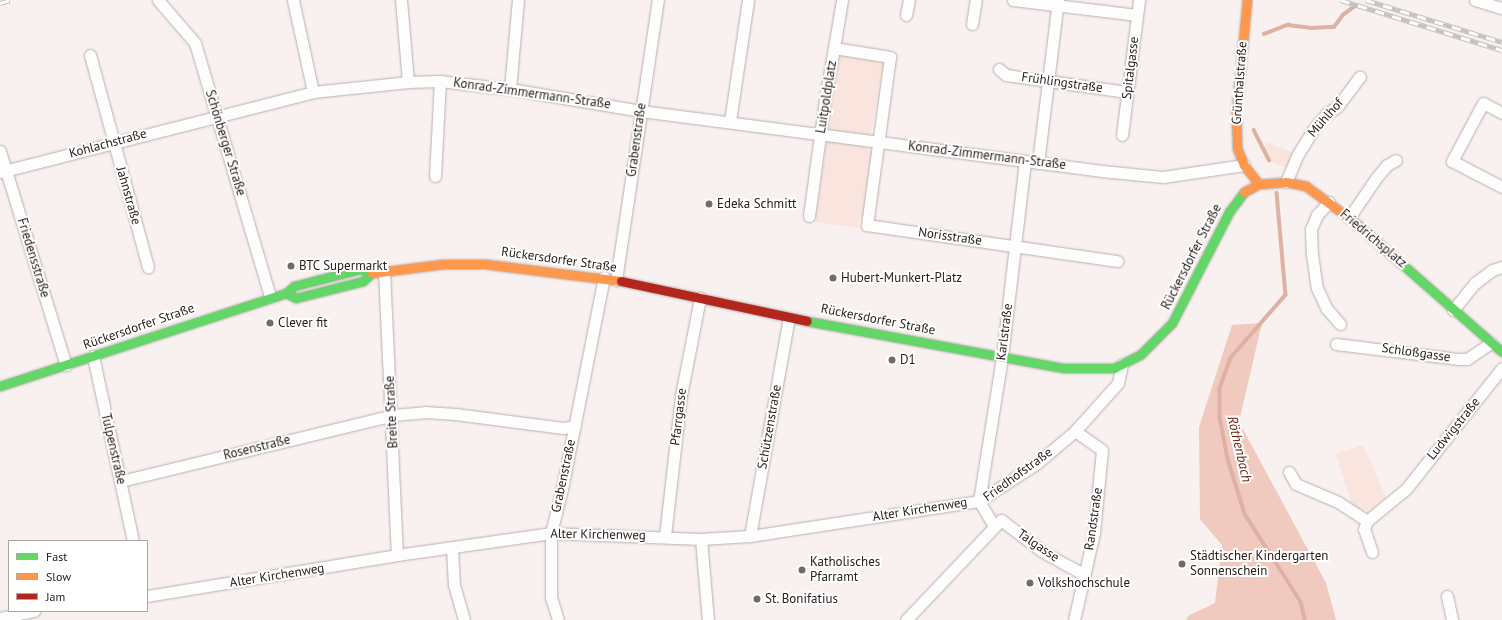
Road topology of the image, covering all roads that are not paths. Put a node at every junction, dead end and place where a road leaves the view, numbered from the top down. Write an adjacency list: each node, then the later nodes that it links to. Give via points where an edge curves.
1 (158, 0): 31 (street, Schönberger Straße, via 195,43)
2 (293, 0): 27 (street)
3 (401, 0): 24 (street)
4 (518, 0): 26 (street)
5 (658, 0): 29 (street, Grabenstraße)
6 (748, 0): 32 (street)
7 (842, 0): 19 (street)
8 (909, 0): 16 (street)
9 (976, 0): 18 (street)
10 (1013, 0): 14 (street)
11 (1139, 0): 17 (street, Spitalgasse)
12 (1247, 0): 41 (main road, Grünthalstraße, via 1236,114 1237,148)
13 (1475, 0): 15 (street)
14 (1057, 3): 17 (street); 23 (street)
15 (1502, 8)
16 (906, 15)
17 (1137, 15): 28 (street, Spitalgasse)
18 (972, 24)
19 (834, 48): 33 (street, Luitpoldplatz); 35 (street, Luitpoldplatz, via 890,57)
20 (90, 55): 36 (street, Jahnstraße)
21 (999, 69): 23 (street, Frühlingstraße, via 1006,75)
22 (1360, 77): 44 (street, Mühlhof, via 1337,107 1315,127 1298,154)
23 (1049, 81): 28 (street, Frühlingstraße); 40 (street)
24 (408, 82): 25 (street, Konrad-Zimmermann-Straße); 27 (street, Konrad-Zimmermann-Straße)
25 (440, 82): 26 (street, Konrad-Zimmermann-Straße); 43 (street)
26 (510, 89): 29 (street, Konrad-Zimmermann-Straße)
27 (313, 92): 31 (street, Konrad-Zimmermann-Straße)
28 (1127, 92): 34 (street, Spitalgasse)
29 (641, 111): 32 (street, Konrad-Zimmermann-Straße); 56 (street, Grabenstraße)
30 (1502, 113): 46 (street, via 1483,103 1452,161)
31 (216, 115): 36 (street, Kohlachstraße); 57 (street, Schönberger Straße)
32 (730, 121): 33 (street, Konrad-Zimmermann-Straße)
33 (821, 134): 35 (street, Konrad-Zimmermann-Straße); 48 (street, Luitpoldplatz)
34 (1122, 135)
35 (879, 142): 39 (street, Konrad-Zimmermann-Straße); 50 (street, Norisstraße, via 867,226)
36 (113, 143): 42 (street, Kohlachstraße); 52 (street, Jahnstraße)
37 (0, 151): 42 (street, Friedensstraße)
38 (1396, 160): 49 (street, via 1376,178)
39 (1025, 162): 40 (street, Konrad-Zimmermann-Straße); 50 (street, Karlstraße)
40 (1038, 163): 41 (street, Konrad-Zimmermann-Straße, via 1163,177)
41 (1244, 165): 45 (main road, Grünthalstraße)
42 (3, 172): 68 (street, Friedensstraße)
43 (435, 176)
44 (1286, 182): 45 (main road, Rückersdorfer Straße); 47 (main road, Friedrichsplatz, via 1306,186)
45 (1263, 183): 67 (main road, Rückersdorfer Straße, via 1243,192 1229,212 1172,323 1141,354)
46 (1502, 187)
47 (1329, 202): 49 (main road, Friedrichsplatz); 61 (street, via 1317,215 1311,229 1312,254 1317,288 1327,309)
48 (809, 216)
49 (1349, 218): 59 (main road, Friedrichsplatz)
50 (1015, 247): 51 (street, Norisstraße); 66 (street, Karlstraße)
51 (1117, 262)
52 (148, 267)
53 (1502, 267): 59 (street, via 1492,270 1475,283)
54 (384, 270): 55 (main road, Rückersdorfer Straße, via 443,264 485,264); 57 (main road, Rückersdorfer Straße, via 372,273 360,269 294,286 286,293); 71 (street, Breite Straße)
55 (604, 278): 56 (main road, Rückersdorfer Straße); 72 (street, Grabenstraße)
56 (616, 280): 58 (main road, Rückersdorfer Straße)
57 (270, 297): 65 (main road, Rückersdorfer Straße)
58 (700, 298): 60 (main road, Rückersdorfer Straße); 80 (street, Pfarrgasse, via 681,395)
59 (1453, 310): 63 (main road, Friedrichsplatz)
60 (789, 318): 66 (main road, Rückersdorfer Straße); 81 (street, Schützenstraße)
61 (1340, 324)
62 (1336, 344): 63 (street, Schloßgasse, via 1458,359 1467,359)
63 (1491, 344): 64 (main road, Friedrichsplatz)
64 (1502, 352)
65 (93, 356): 68 (main road, Rückersdorfer Straße); 75 (street, Tulpenstraße)
66 (1002, 358): 67 (main road, Rückersdorfer Straße, via 1064,368 1098,369); 76 (street, Karlstraße)
67 (1122, 364): 73 (street, Friedhofstraße, via 1118,383)
68 (66, 365): 70 (main road, Rückersdorfer Straße)
69 (1502, 368): 77 (street, Ludwigstraße, via 1406,489)
70 (0, 386)
71 (393, 415): 72 (street, Grabenstraße, via 425,412 563,428); 75 (street, Rosenstraße); 86 (street, Breite Straße)
72 (575, 426): 79 (street, Grabenstraße)
73 (1075, 431): 76 (street, Friedhofstraße, via 1036,464); 87 (street, Randstraße, via 1102,450 1094,533)
74 (1289, 472): 77 (street, via 1296,484 1338,502)
75 (121, 481): 83 (street, Tulpenstraße)
76 (979, 501): 78 (street, Friedhofstraße); 81 (street, Alter Kirchenweg)
77 (1367, 522): 85 (street, via 1364,529)
78 (994, 526): 87 (street, Talgasse, via 1002,520 1043,552); 95 (street)
79 (550, 533): 80 (street, Alter Kirchenweg); 84 (street, Alter Kirchenweg); 94 (street, Grabenstraße, via 551,597)
80 (665, 536): 82 (street, Alter Kirchenweg)
81 (750, 536): 82 (street, Alter Kirchenweg)
82 (701, 539): 92 (street)
83 (133, 540)
84 (452, 548): 86 (street, Alter Kirchenweg); 93 (street, via 454,585)
85 (1372, 552)
86 (397, 555): 88 (street, Alter Kirchenweg)
87 (1085, 575): 96 (street, Randstraße)
88 (148, 596)
89 (1447, 596): 97 (street)
90 (27, 612): 91 (street)
91 (0, 616)
92 (706, 619)
93 (464, 620)
94 (558, 620)
95 (906, 620)
96 (1074, 620)
97 (1452, 620)

